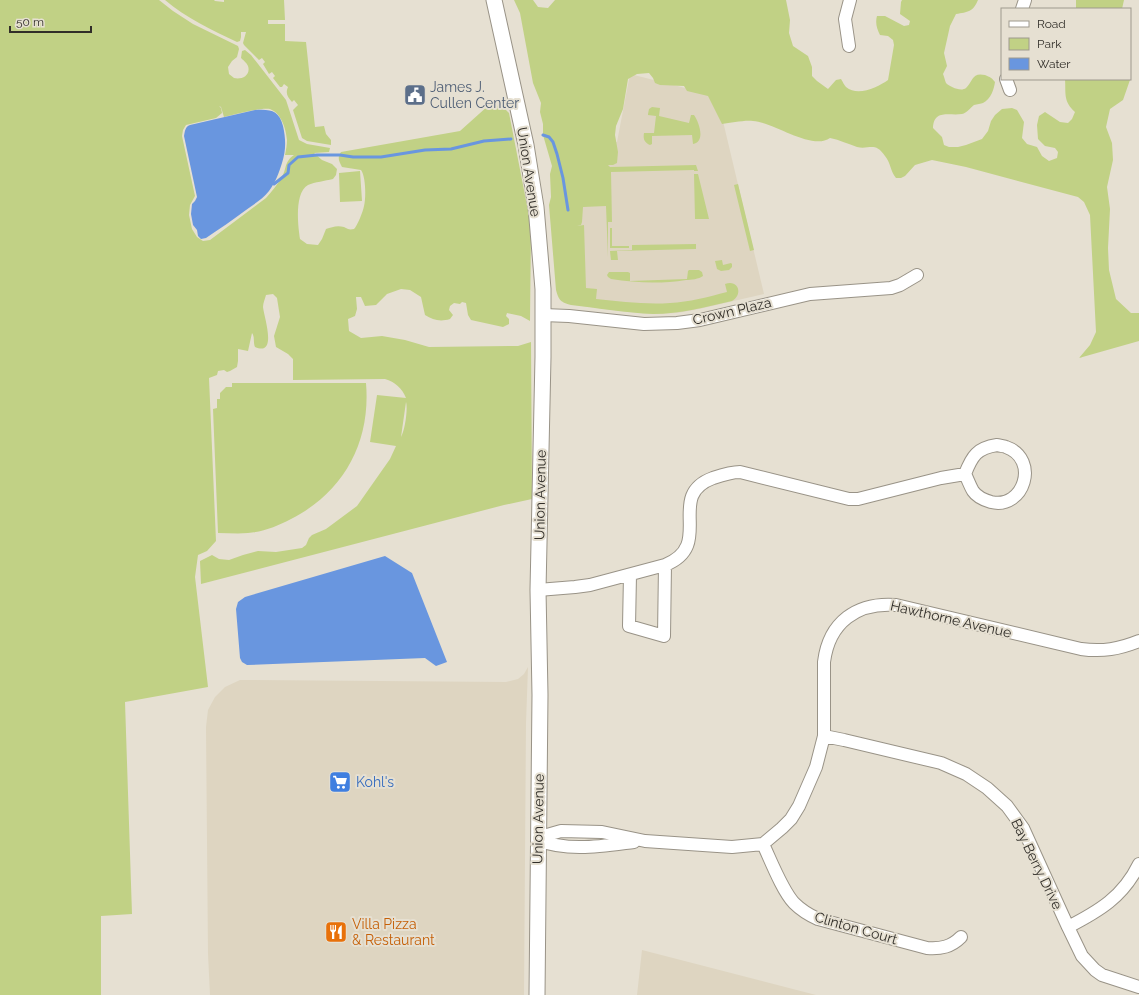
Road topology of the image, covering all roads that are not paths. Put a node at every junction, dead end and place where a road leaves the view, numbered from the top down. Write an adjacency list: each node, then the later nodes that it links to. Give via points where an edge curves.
1 (494, 0): 5 (street, Union Avenue, via 526,145 536,207 542,266)
2 (850, 0): 3 (street, via 845,19)
3 (849, 46)
4 (917, 275): 5 (street, Crown Plaza, via 891,288 810,294 677,323 644,324)
5 (543, 315): 9 (street, Union Avenue)
6 (965, 474): 6 (street, via 973,491 980,498 994,503 1003,502 1019,492 1023,487 1026,472 1022,459 1015,452 997,445 979,451); 7 (street, via 858,499 740,472 720,475 704,481 692,494 690,538 687,547 675,561)
7 (665, 565): 8 (street); 8 (street, via 664,636 629,626)
8 (630, 575): 9 (street, via 590,585)
9 (538, 590): 12 (street, Union Avenue)
10 (1139, 641): 11 (street, Hawthorne Avenue, via 1125,647 1094,651 896,605 875,605 860,610 844,621 829,641 824,662)
11 (824, 736): 13 (street, Hawthorne Avenue, via 816,767 799,806 791,819); 15 (street, Bay Berry Drive, via 941,763 966,774 987,788 1007,806 1022,828)
12 (538, 840): 13 (street, via 561,831 602,832 645,841 732,847); 18 (street, Union Avenue)
13 (763, 844): 16 (street, Clinton Court, via 794,903 818,919 927,948 950,945)
14 (1139, 864): 15 (street, via 1127,885 1111,901)
15 (1068, 927): 17 (street, Bay Berry Drive, via 1082,956 1095,970 1102,975)
16 (961, 937)
17 (1139, 987)
18 (537, 995)

